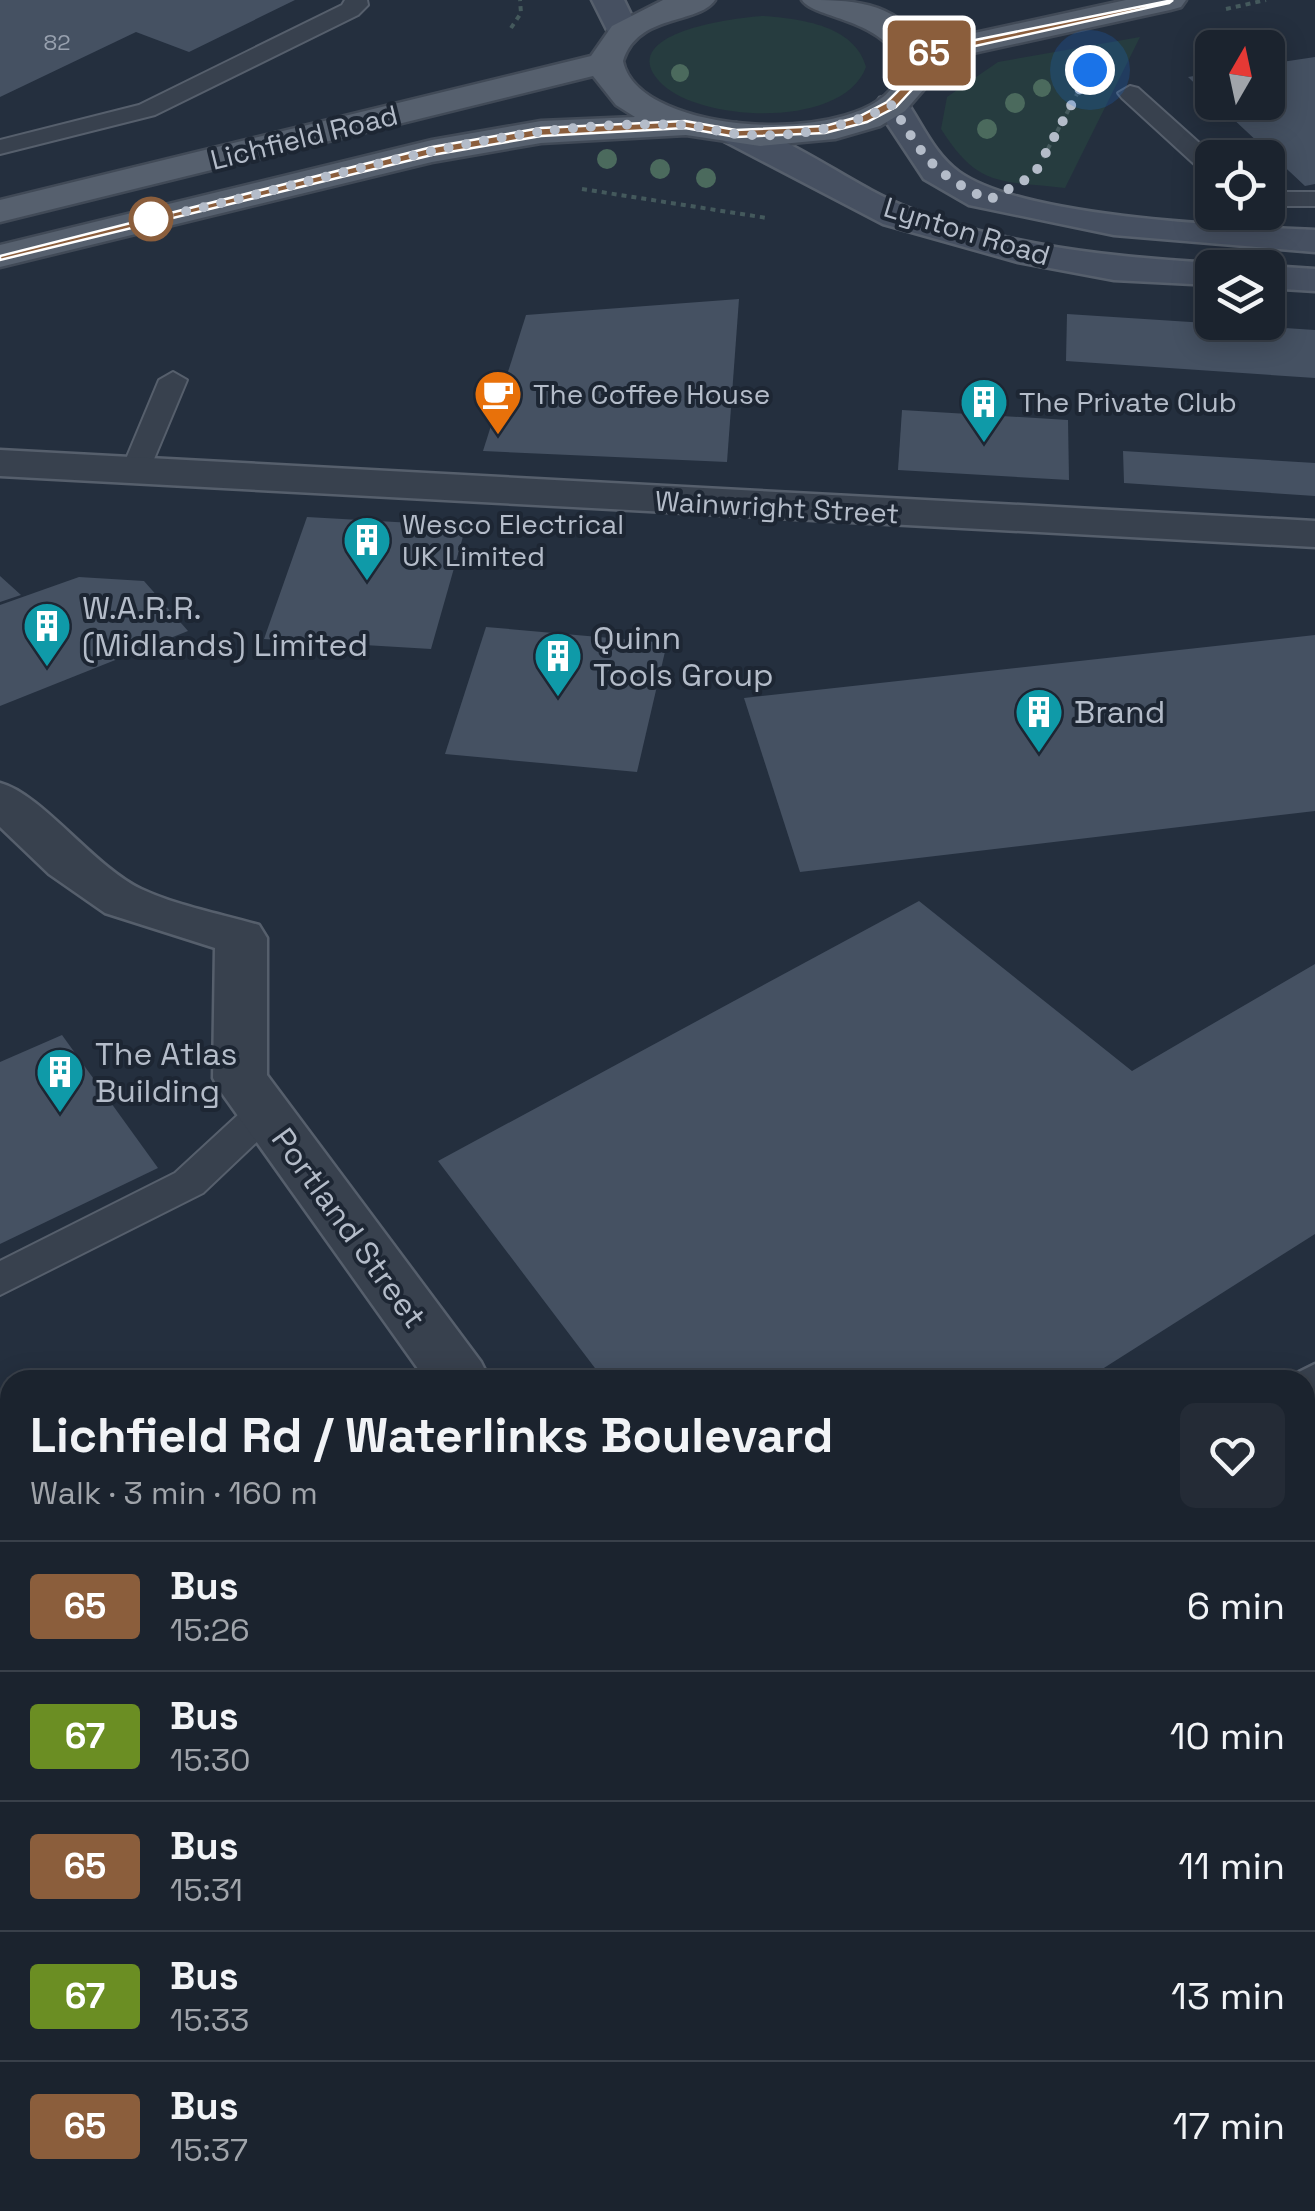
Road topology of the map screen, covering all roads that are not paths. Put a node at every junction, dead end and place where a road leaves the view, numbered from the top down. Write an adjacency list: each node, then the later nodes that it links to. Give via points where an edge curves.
1 (356, 0): 15 (lane, via 350,10 146,110)
2 (608, 0): 8 (main road)
3 (699, 0): 8 (main road, via 646,16)
4 (818, 0): 7 (main road)
5 (1170, 0): 9 (main road)
6 (907, 2): 7 (main road)
7 (852, 9): 9 (main road, via 894,29)
8 (623, 31): 10 (main road)
9 (915, 56): 12 (main road, via 914,81)
10 (607, 62): 13 (main road, via 627,98); 19 (main road, Lichfield Road)
11 (1130, 93): 16 (lane)
12 (892, 105): 14 (main road, via 825,130); 20 (main road, Lynton Road, via 928,163 989,200 1112,226)
13 (685, 125): 14 (main road); 21 (main road, Lichfield Road, via 541,132 432,151)
14 (736, 134): 22 (main road, Lynton Road, via 896,216 1094,266)
15 (0, 147)
16 (1195, 152)
17 (1285, 199): 18 (lane)
18 (1315, 199)
19 (0, 211)
20 (1315, 241)
21 (0, 256)
22 (1195, 273)
23 (1285, 278): 24 (main road)
24 (1315, 280)
25 (173, 380): 27 (lane)
26 (0, 463): 27 (street, Wainwright Street)
27 (135, 471): 28 (street, Wainwright Street)
28 (1315, 534)
29 (0, 799): 30 (street, Portland Street, via 67,862 123,901 241,938 240,1078)
30 (265, 1112): 31 (lane, via 189,1184); 32 (street, Portland Street)
31 (0, 1279)
32 (453, 1370)

